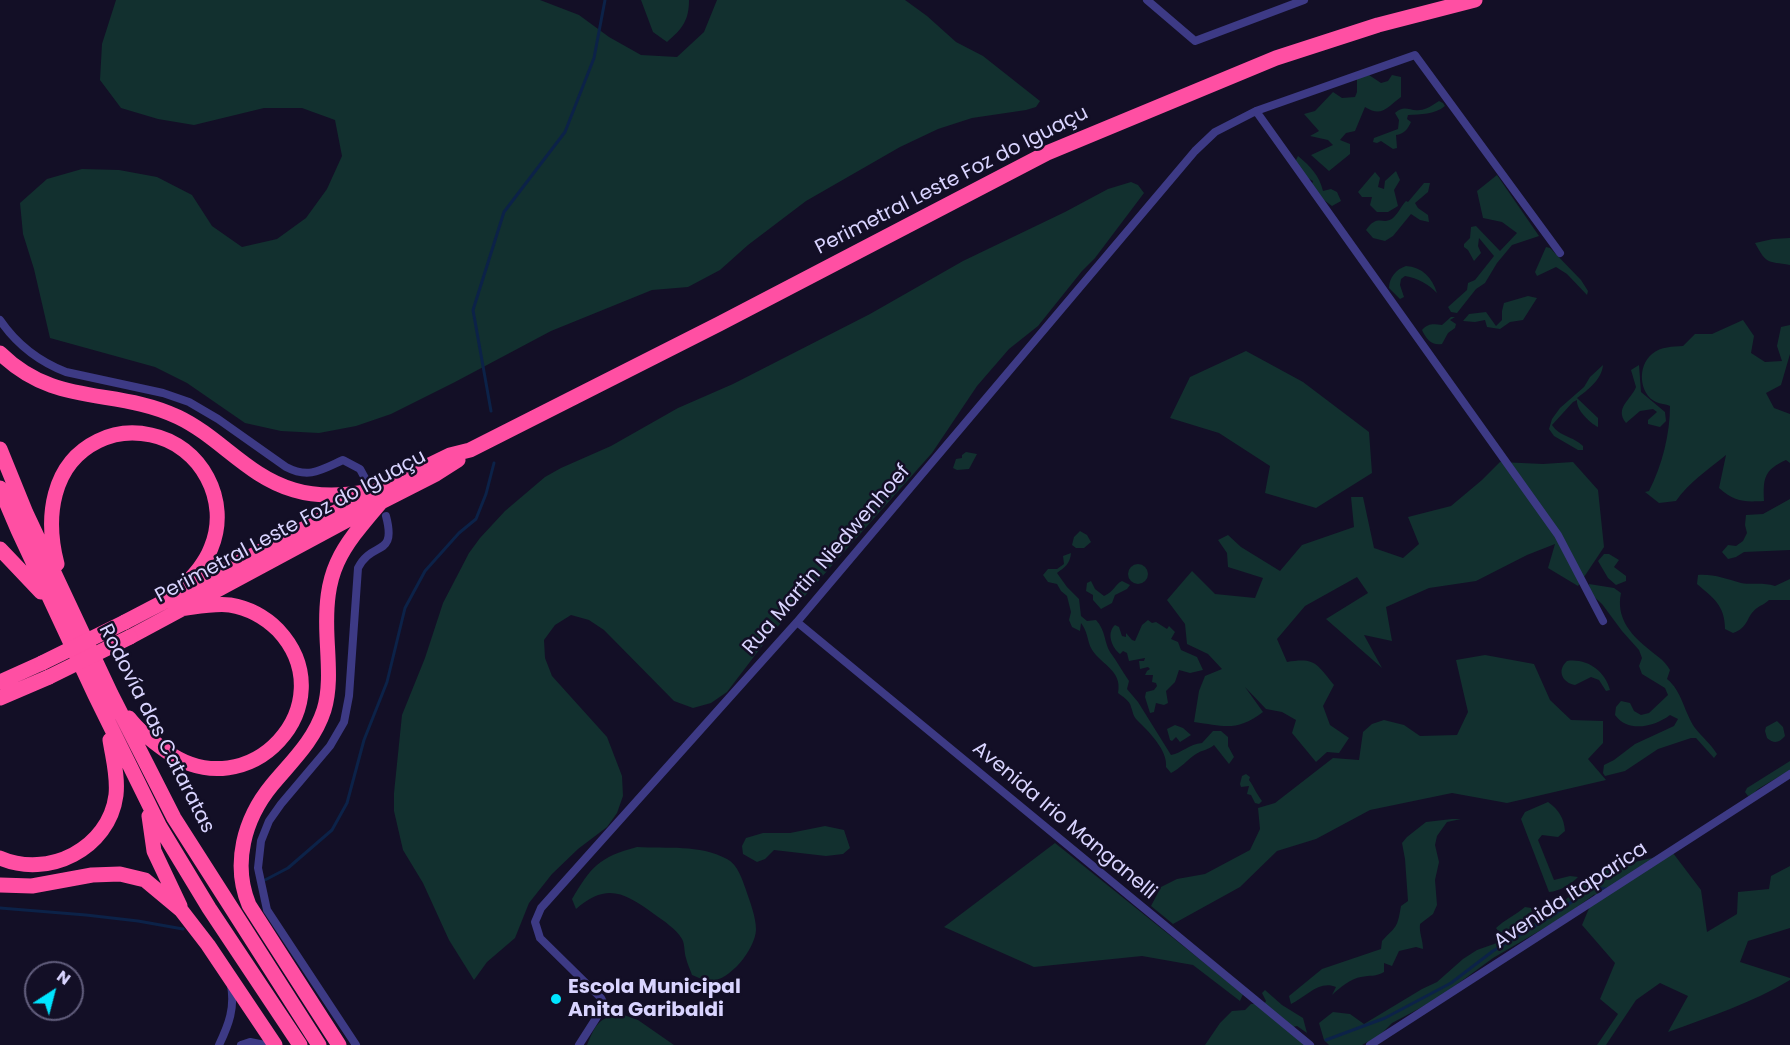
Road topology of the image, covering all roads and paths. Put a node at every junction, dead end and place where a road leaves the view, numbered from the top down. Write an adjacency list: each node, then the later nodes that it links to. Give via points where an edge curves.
1 (1147, 0): 2 (street, via 1195,41)
2 (1304, 0)
3 (1475, 0): 11 (highway, Perimetral Leste Foz do Iguaçu, via 1378,25 1276,58 1047,153 470,450 450,455)
4 (1256, 111): 5 (street, Rua Martin Niedwenhoef, via 1415,55); 16 (street, via 1558,535); 17 (street, Rua Martin Niedwenhoef, via 1215,132 1195,151)
5 (1560, 253)
6 (0, 320): 9 (street, via 21,346 55,368 189,402 292,470 312,474 343,460 360,469)
7 (0, 353): 11 (highway, via 50,386 152,407 179,417 281,486 319,495 358,494)
8 (0, 449): 15 (highway, Rodovía das Cataratas)
9 (366, 480)
10 (0, 488): 14 (highway, Rodovía das Cataratas)
11 (382, 503): 13 (highway, Perimetral Leste Foz do Iguaçu); 34 (highway, via 343,548 330,582 328,688 321,719 308,744 258,806 241,857 242,888 249,905); 35 (street, via 390,532 383,547 366,557 358,568 344,722 330,746 274,812 264,831 258,859 267,910)
12 (0, 549): 14 (highway)
13 (177, 603): 15 (highway, via 212,547 217,526 215,495 201,467 179,446 151,434 120,434 91,444 75,457 55,492 52,547); 18 (highway, Perimetral Leste Foz do Iguaçu, bridge, via 125,622); 18 (highway, Perimetral Leste Foz do Iguaçu, bridge, via 130,637); 20 (highway, via 244,608 265,619 282,635 298,666 300,690 292,723 279,742 261,757 240,766 194,766 173,756 136,727)
14 (52, 605): 21 (highway, Rodovía das Cataratas)
15 (73, 612): 20 (highway, Rodovía das Cataratas)
16 (1603, 621)
17 (797, 622): 36 (street, Rua Martin Niedwenhoef, via 540,908 535,922 540,938 604,1004); 37 (street, Avenida Irio Manganelli)
18 (46, 670): 19 (highway)
19 (3, 689)
20 (111, 693): 33 (highway, Rodovía das Cataratas, via 174,818)
21 (105, 717): 23 (highway, Rodovía das Cataratas); 24 (highway, via 116,773 116,795 100,833 76,854 56,862 24,865)
22 (1790, 774): 38 (street, Avenida Itaparica)
23 (148, 804): 26 (highway, via 154,851); 32 (highway, Rodovía das Cataratas, via 209,908)
24 (0, 858)
25 (0, 885): 26 (highway, via 32,886 120,874 145,880)
26 (181, 910): 27 (highway)
27 (227, 973): 28 (street, via 233,996 232,1017); 31 (highway)
28 (219, 1045)
29 (241, 1045): 30 (street)
30 (265, 1045)
31 (275, 1045)
32 (300, 1045)
33 (319, 1045)
34 (339, 1045)
35 (356, 1045)
36 (579, 1045)
37 (1310, 1045)
38 (1370, 1045)

